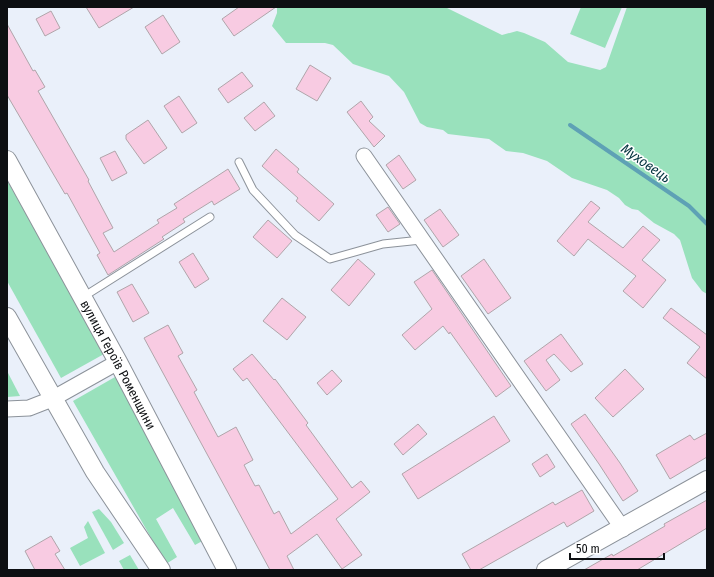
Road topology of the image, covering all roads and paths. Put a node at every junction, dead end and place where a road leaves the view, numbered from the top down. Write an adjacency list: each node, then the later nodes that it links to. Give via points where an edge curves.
1 (364, 156): 5 (street)
2 (7, 160): 6 (street, вулиця Героїв Роменщини)
3 (239, 162): 5 (lane, via 253,190 294,235 330,259 383,244)
4 (210, 217): 6 (lane)
5 (422, 240): 12 (street)
6 (83, 297): 8 (street, вулиця Героїв Роменщини)
7 (7, 317): 9 (street)
8 (118, 362): 9 (street); 14 (street, вулиця Героїв Роменщини)
9 (52, 399): 10 (street, via 29,408); 13 (street, via 95,472)
10 (7, 409)
11 (707, 480): 12 (street)
12 (623, 529): 15 (street)
13 (161, 570)
14 (228, 570)
15 (546, 570)

